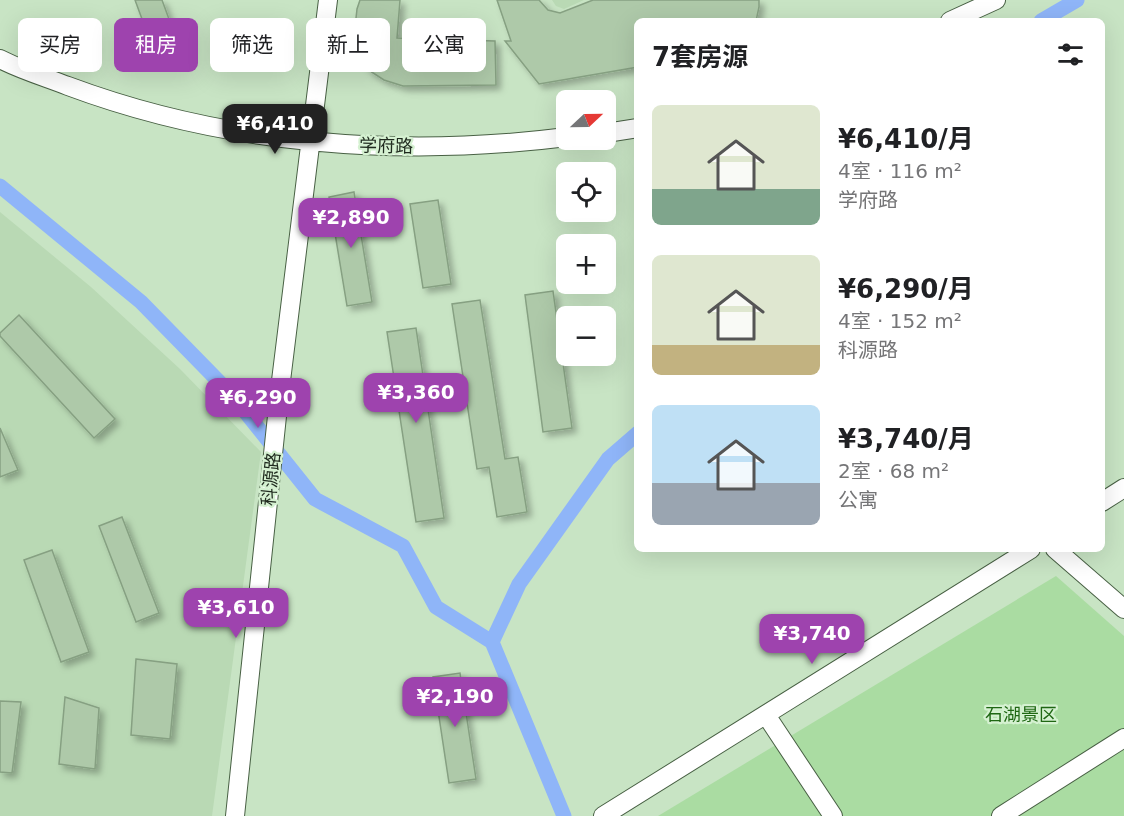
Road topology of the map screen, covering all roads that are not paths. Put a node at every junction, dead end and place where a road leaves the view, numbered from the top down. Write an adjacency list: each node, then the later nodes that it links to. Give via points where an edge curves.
1 (328, 0): 8 (street, 科源路)
2 (996, 0): 3 (street)
3 (957, 18)
4 (0, 59): 8 (street, 学府路, via 114,103)
5 (634, 129): 6 (street)
6 (616, 131)
7 (556, 139): 8 (street, 学府路, via 496,146)
8 (310, 143): 17 (street, 科源路)
9 (1124, 488): 10 (street)
10 (1105, 500)
11 (1026, 552): 14 (street)
12 (1058, 552): 13 (street)
13 (1124, 609)
14 (766, 714): 16 (street); 18 (street)
15 (1124, 738): 19 (street)
16 (608, 813)
17 (235, 816)
18 (832, 816)
19 (1001, 816)

